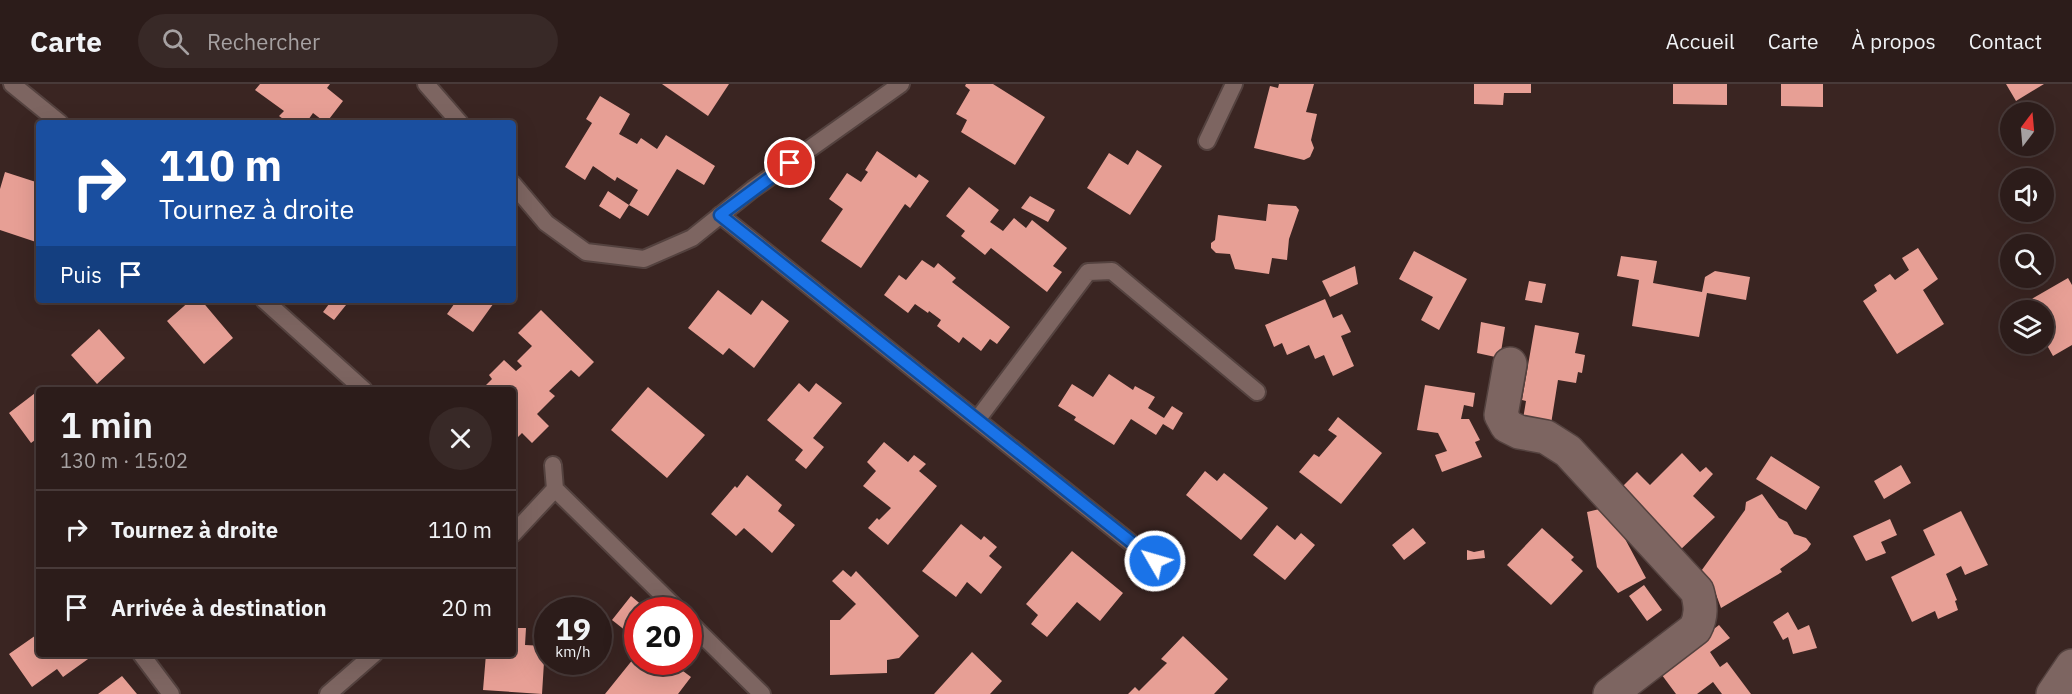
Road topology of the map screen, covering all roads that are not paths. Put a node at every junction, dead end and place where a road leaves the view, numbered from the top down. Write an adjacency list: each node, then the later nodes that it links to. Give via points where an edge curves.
1 (12, 84): 5 (lane)
2 (426, 84): 6 (lane)
3 (901, 84): 9 (lane)
4 (1234, 84): 7 (lane)
5 (56, 120)
6 (457, 120)
7 (1207, 141)
8 (516, 187): 9 (lane, via 546,222 586,252 644,259 692,238)
9 (720, 215): 14 (lane)
10 (267, 303): 12 (lane)
11 (1510, 364): 27 (street, via 1501,416 1507,426 1546,437 1568,451 1697,591 1701,604 1695,629)
12 (361, 387)
13 (1257, 392): 14 (lane, via 1112,271 1088,272)
14 (977, 420): 18 (lane)
15 (552, 465): 16 (lane)
16 (555, 489): 17 (lane); 19 (lane)
17 (516, 525)
18 (1155, 561)
19 (665, 597)
20 (702, 635): 26 (lane)
21 (143, 657): 24 (lane)
22 (371, 657): 25 (lane)
23 (2072, 666): 28 (street)
24 (171, 694)
25 (328, 694)
26 (762, 694)
27 (1610, 694)
28 (2053, 694)

